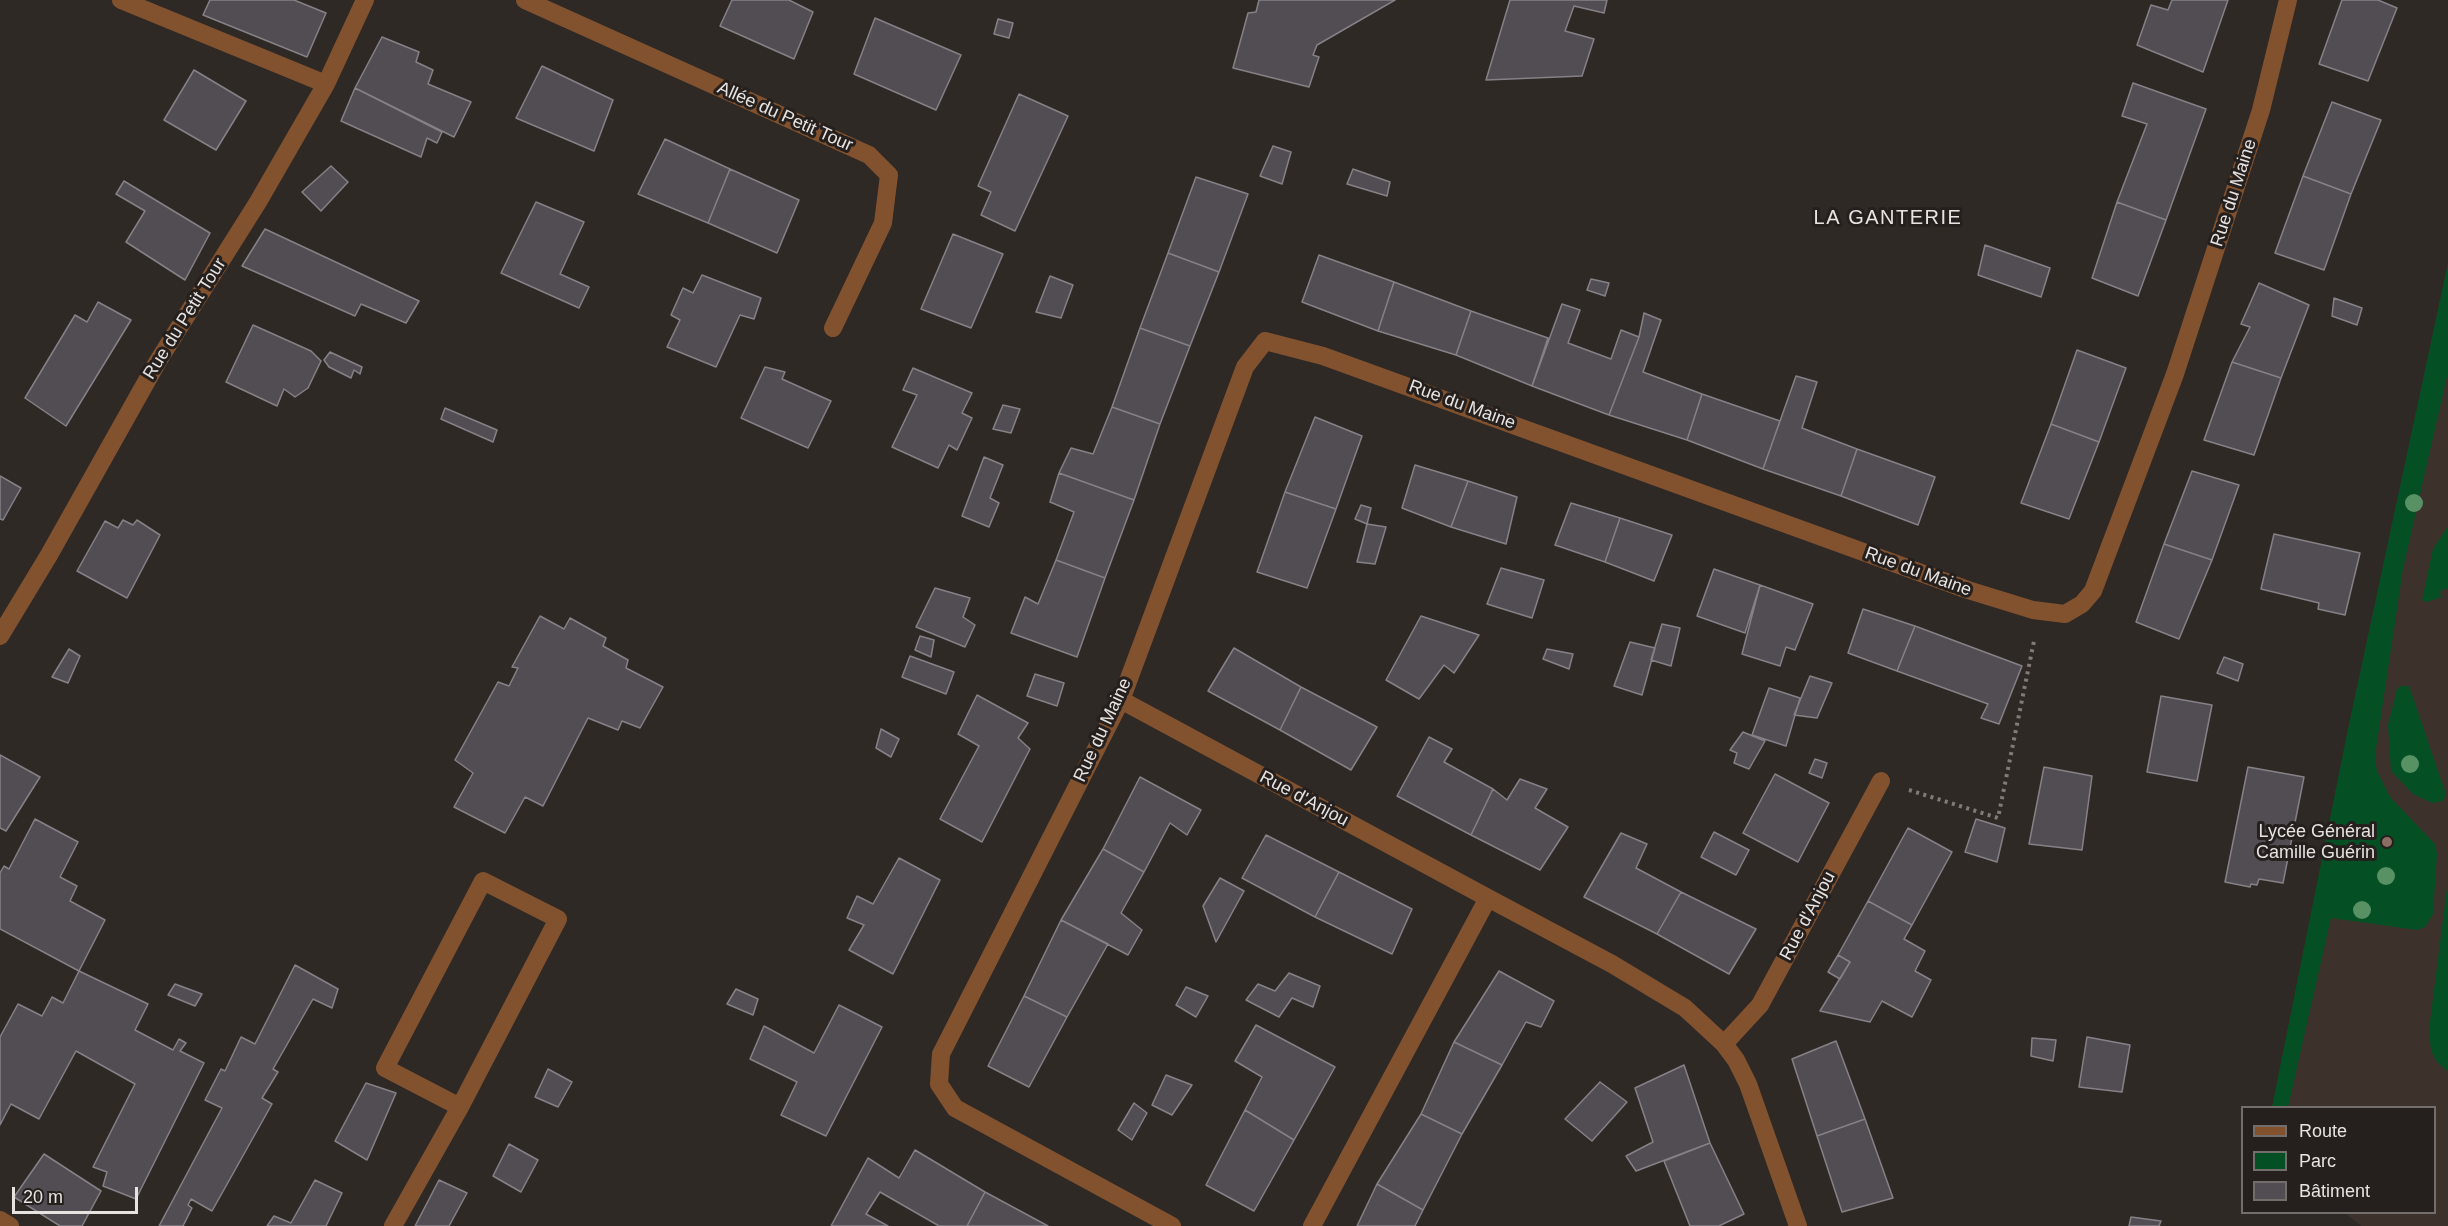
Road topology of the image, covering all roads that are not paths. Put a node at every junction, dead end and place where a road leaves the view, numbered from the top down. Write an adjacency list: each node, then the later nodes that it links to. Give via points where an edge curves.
1 (122, 0): 5 (street)
2 (365, 0): 5 (street, Rue du Petit Tour)
3 (525, 0): 6 (street, Allée du Petit Tour, via 868,155 888,175 883,223)
4 (2288, 0): 8 (street, Rue du Maine, via 2261,110 2175,374 2092,591 2082,604 2065,614 2033,610 1968,590 1323,356 1265,341 1245,367)
5 (326, 84): 7 (street, Rue du Petit Tour, via 258,202 158,361)
6 (833, 328)
7 (0, 636)
8 (1121, 700): 10 (street, Rue d'Anjou); 16 (street, Rue du Maine, via 940,1054 939,1084 955,1108)
9 (1881, 781): 11 (street, Rue d'Anjou, via 1760,1005)
10 (1488, 898): 11 (street, Rue d'Anjou, via 1685,1008); 17 (street)
11 (1724, 1044): 18 (street, Rue d'Anjou, via 1748,1084)
12 (460, 1107): 12 (street, via 558,919 483,880 385,1068); 15 (street)
13 (0, 1220): 14 (street)
14 (10, 1226)
15 (393, 1226)
16 (1172, 1226)
17 (1312, 1226)
18 (1798, 1226)

